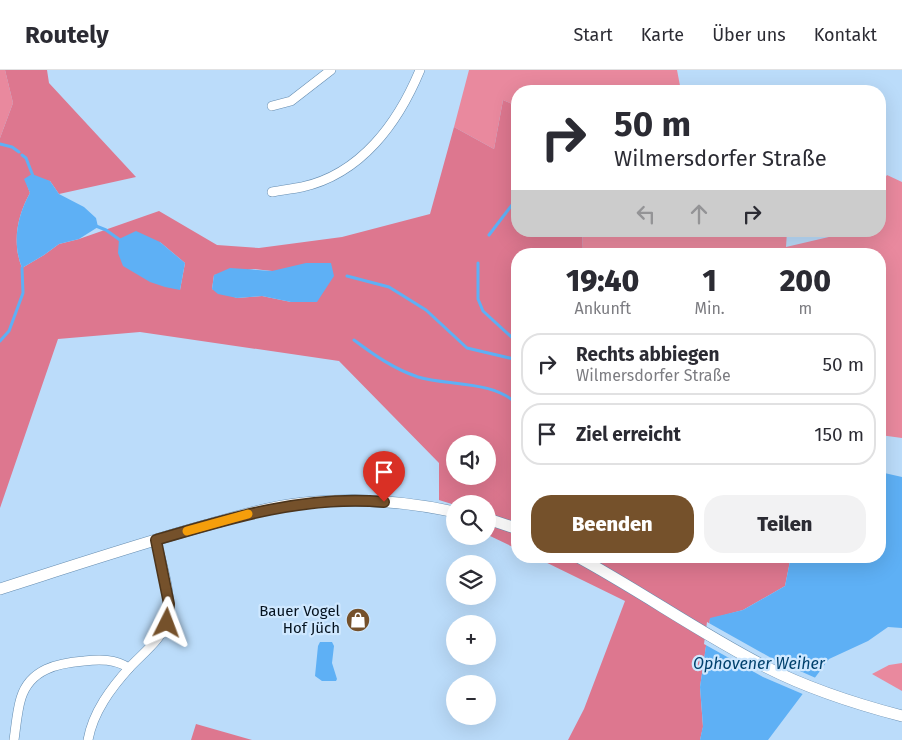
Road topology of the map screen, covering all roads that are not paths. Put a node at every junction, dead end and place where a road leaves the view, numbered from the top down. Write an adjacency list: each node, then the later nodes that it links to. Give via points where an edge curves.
1 (331, 70): 3 (street, via 291,101)
2 (420, 70): 4 (street, via 390,127 354,163 304,187)
3 (272, 106)
4 (272, 192)
5 (446, 510): 8 (street, via 369,500 314,502 260,511)
6 (496, 522): 7 (street)
7 (511, 527)
8 (156, 540): 10 (street); 11 (street, via 169,604 167,623)
9 (589, 563): 12 (street, via 767,668 842,698)
10 (0, 589)
11 (129, 668): 13 (street, via 119,662 90,660 66,662 39,673 21,697); 14 (street, via 98,709)
12 (902, 716)
13 (14, 740)
14 (88, 740)

